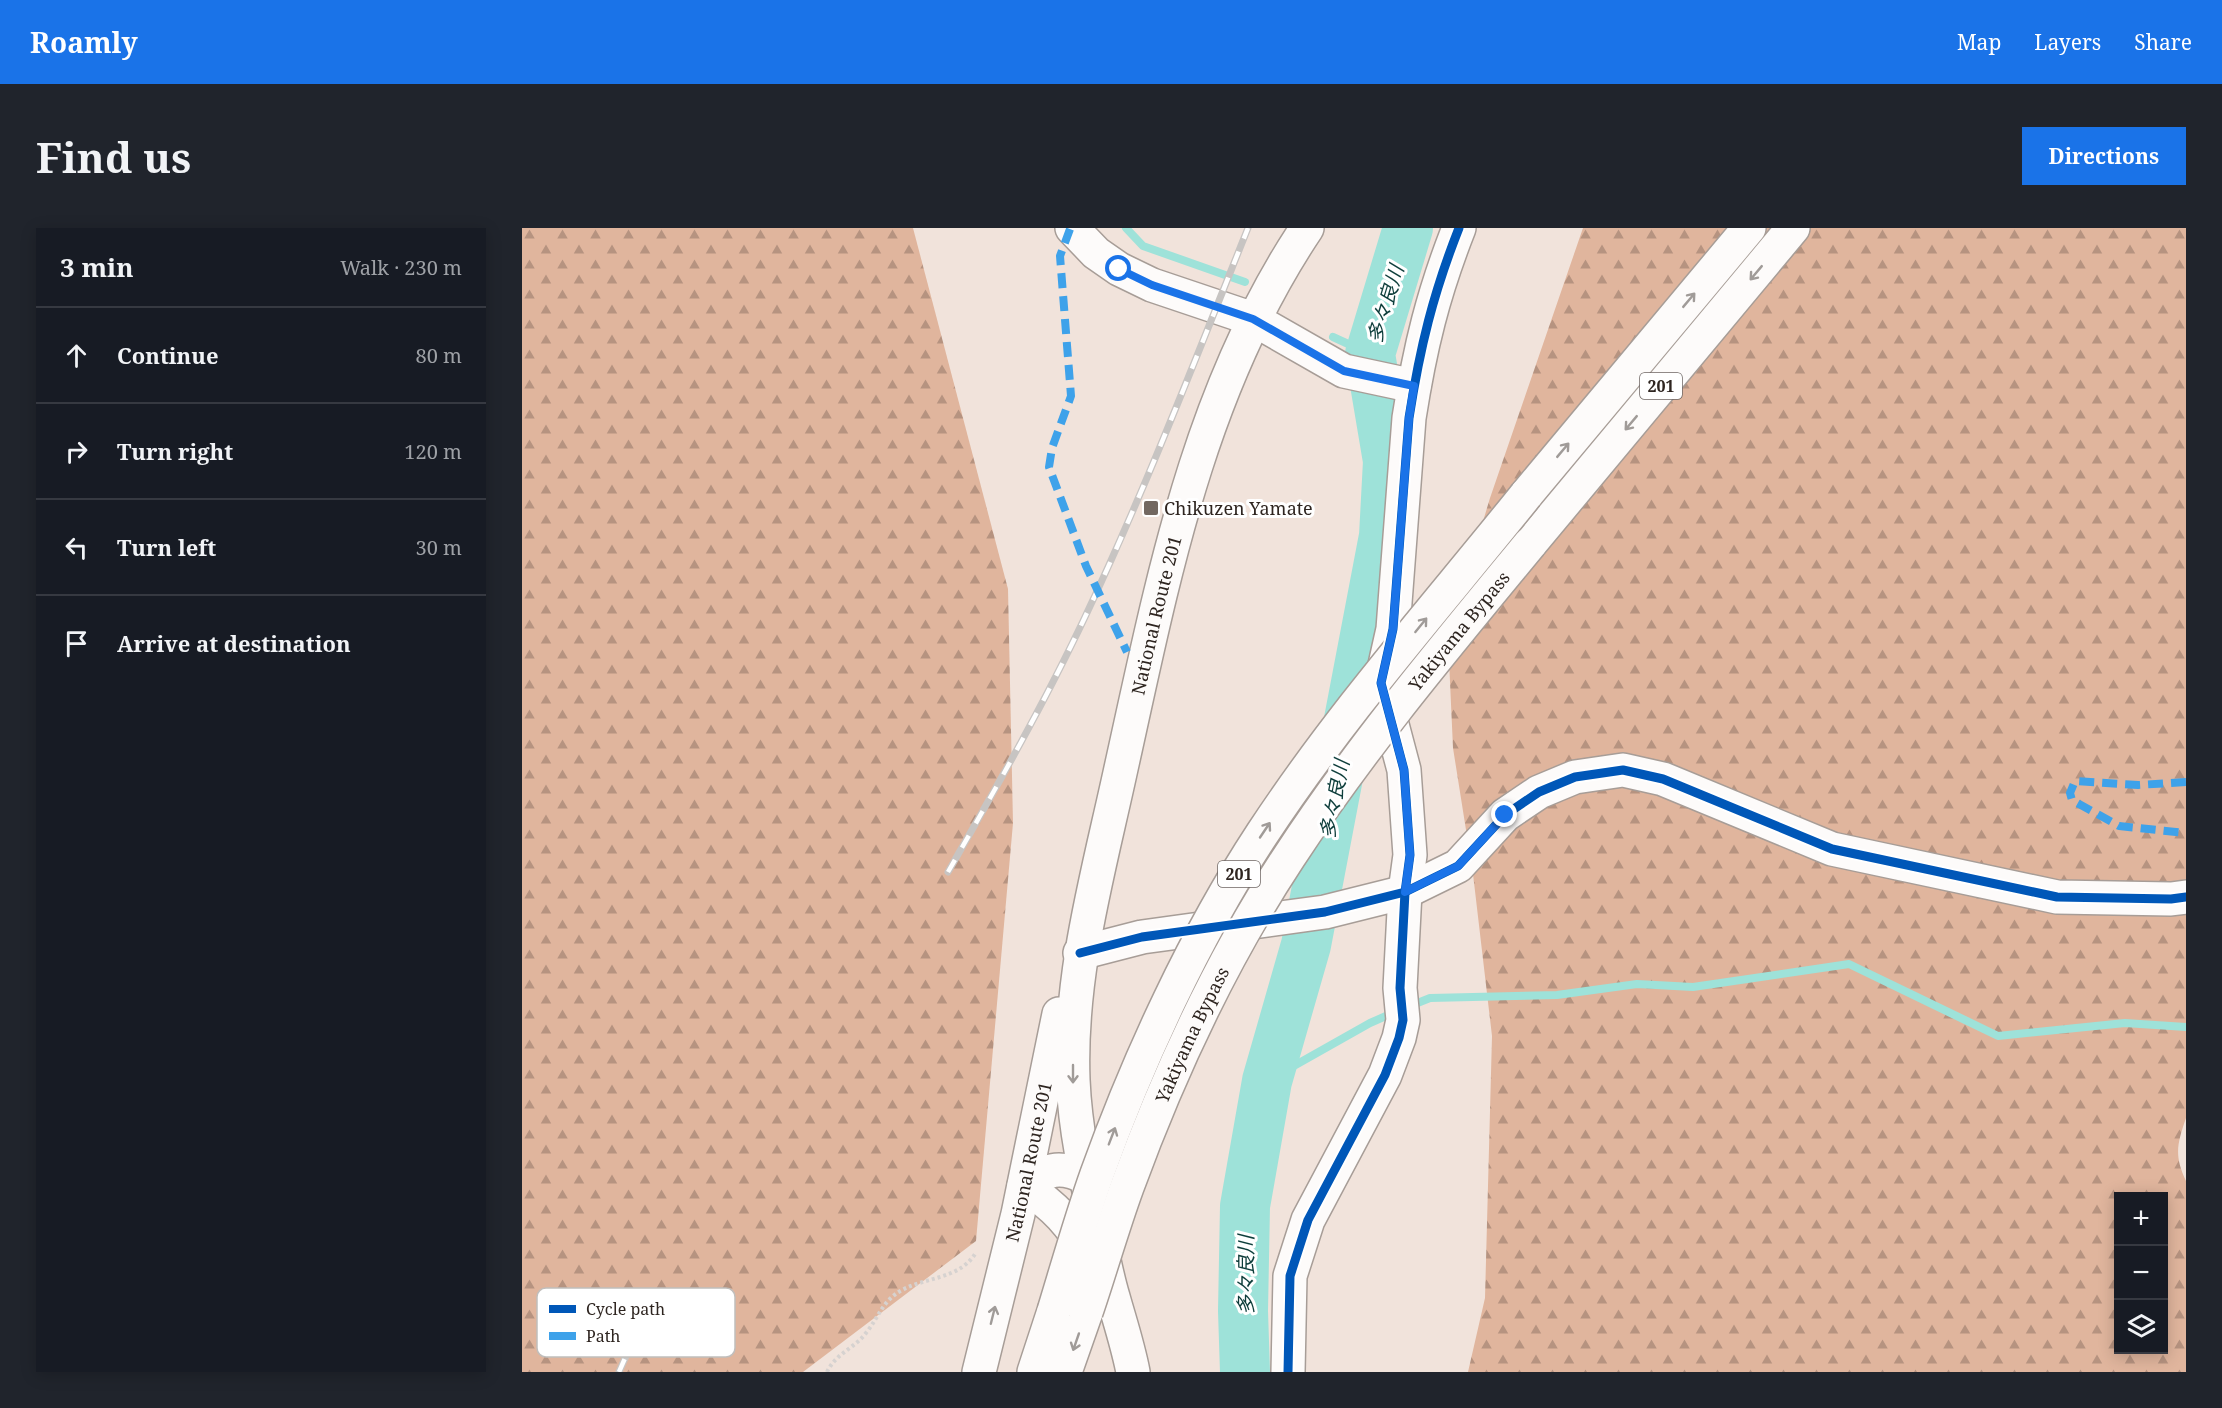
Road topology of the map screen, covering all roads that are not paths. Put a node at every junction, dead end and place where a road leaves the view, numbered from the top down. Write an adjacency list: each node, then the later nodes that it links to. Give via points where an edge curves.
1 (1072, 228): 6 (main road, via 1096,253 1119,269 1152,285)
2 (1307, 228): 6 (main road, National Route 201)
3 (1459, 228): 7 (main road, via 1426,324)
4 (1749, 228): 15 (main road, Yakiyama Bypass / 201, one-way to 4, bridge, via 1096,1175 1134,1080 1213,917 1261,836 1311,763 1526,495)
5 (1793, 228): 13 (main road, Yakiyama Bypass / 201, one-way to 13, bridge, via 1426,671 1288,858 1244,935 1166,1091 1127,1188)
6 (1253, 319): 7 (main road, via 1344,371); 10 (main road, National Route 201, via 1202,442 1170,555)
7 (1414, 386): 8 (main road, via 1393,629 1381,683 1404,770 1410,855)
8 (1405, 892): 9 (main road, via 1458,866 1505,815 1539,792 1575,777 1623,770 1663,779 1832,849 2057,897); 10 (main road, via 1325,912 1142,937); 18 (main road, via 1400,1038 1385,1075 1308,1220 1290,1276)
9 (2186, 897)
10 (1080, 953): 11 (main road, National Route 201, one-way to 11, via 1073,1079); 12 (main road, National Route 201, via 1063,998)
11 (1085, 1177): 12 (main road, via 1066,1168 1044,1173); 13 (main road, National Route 201)
12 (1024, 1186): 13 (main road, via 1052,1204 1077,1234); 14 (main road, National Route 201, one-way to 12)
13 (1099, 1304): 16 (main road, Yakiyama Bypass / 201, one-way to 16); 17 (main road, National Route 201, via 1127,1342)
14 (980, 1372)
15 (1034, 1372)
16 (1065, 1372)
17 (1133, 1372)
18 (1288, 1372)

